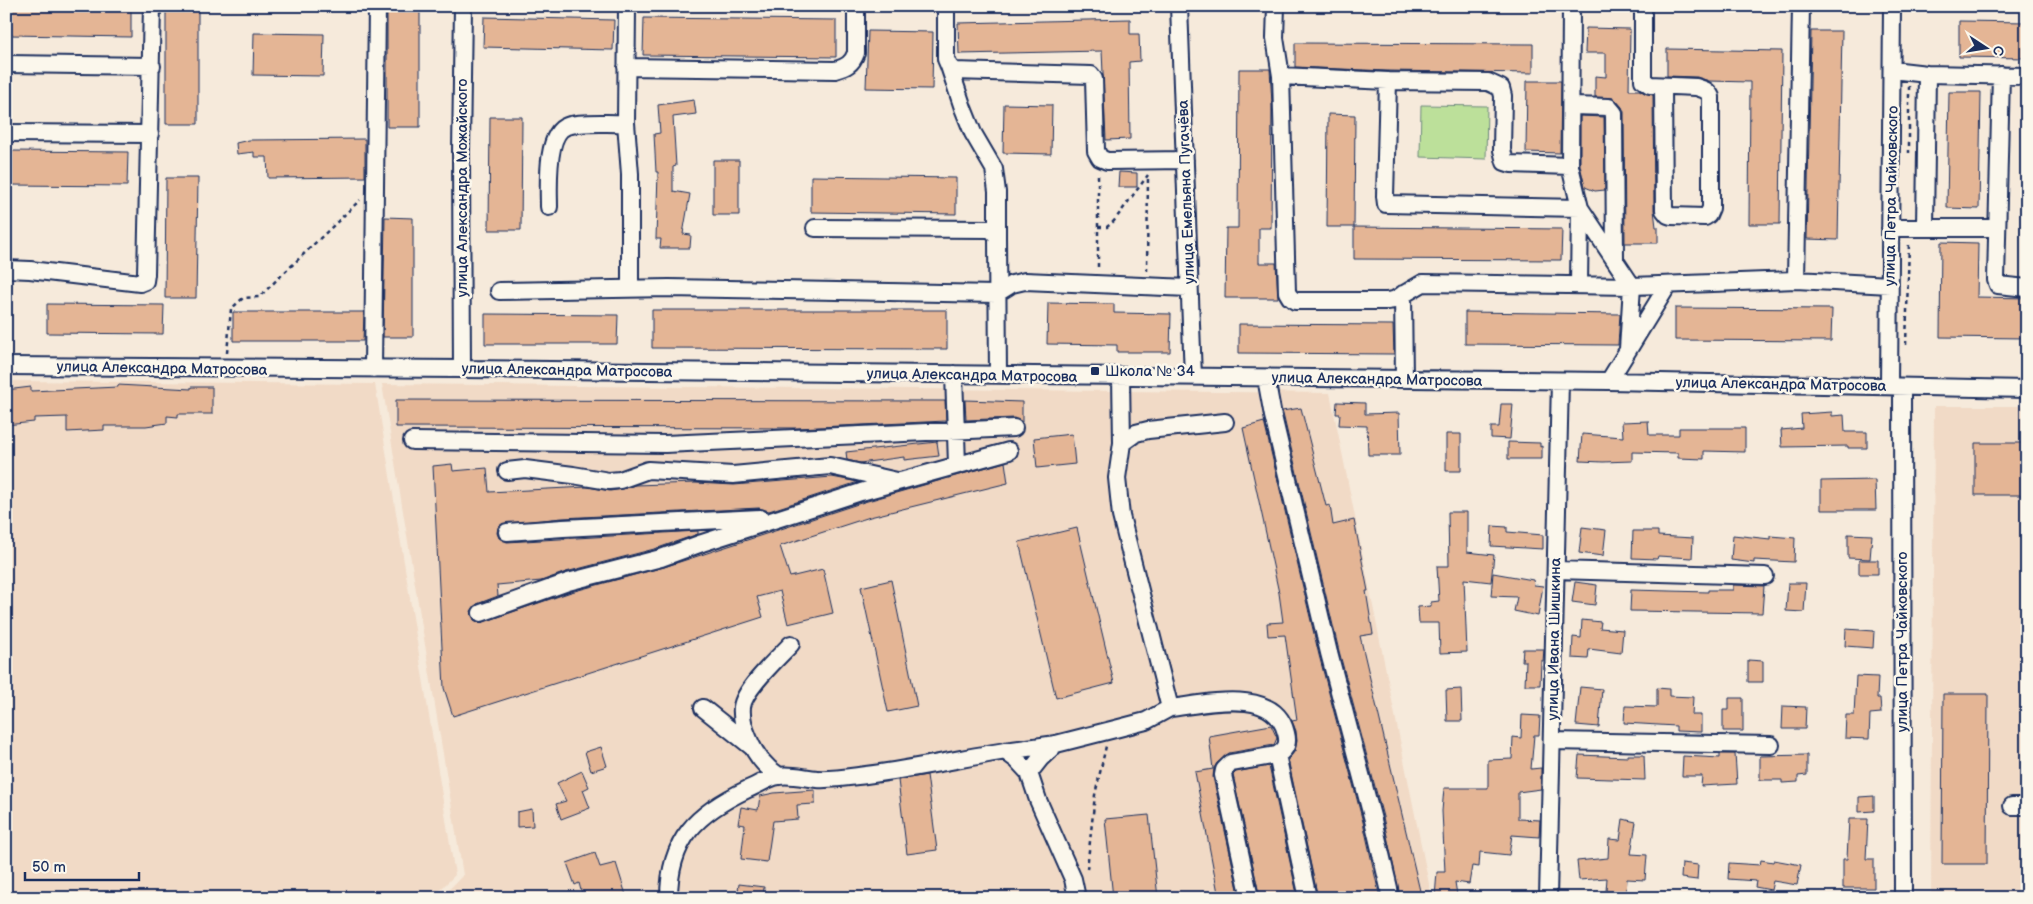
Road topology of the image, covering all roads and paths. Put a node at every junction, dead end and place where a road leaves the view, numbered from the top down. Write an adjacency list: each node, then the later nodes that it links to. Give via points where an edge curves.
1 (152, 6): 15 (street)
2 (377, 6): 32 (street)
3 (463, 6): 60 (street, улица Александра Можайского)
4 (627, 6): 17 (street)
5 (856, 6): 17 (street, via 854,60 835,70)
6 (946, 6): 16 (street)
7 (1179, 6): 30 (street, улица Емельяна Пугачёва)
8 (1276, 6): 21 (street, via 1275,38)
9 (1571, 6): 25 (street)
10 (1643, 6): 24 (street, via 1643,80 1650,85)
11 (1801, 6): 43 (street)
12 (1898, 7): 13 (path); 18 (street, улица Петра Чайковского)
13 (2027, 9)
14 (6, 64): 15 (street)
15 (152, 66): 28 (street)
16 (948, 66): 29 (street, via 960,72 1092,76); 40 (street, via 973,133 994,169)
17 (626, 67): 26 (street)
18 (1892, 70): 19 (street); 38 (street, улица Петра Чайковского)
19 (1927, 74): 20 (street); 36 (street)
20 (2001, 75): 22 (street); 39 (street)
21 (1281, 76): 23 (street); 55 (street, via 1290,297 1295,300 1387,301)
22 (2027, 76)
23 (1388, 81): 31 (street, via 1488,82 1495,85 1501,88 1503,96 1502,150 1505,162); 34 (street, via 1386,204)
24 (1663, 86): 24 (street, via 1702,88 1711,97 1711,208 1705,217 1671,216 1664,210)
25 (1572, 106): 31 (street); 41 (street, via 1609,106 1614,113)
26 (626, 123): 33 (street, via 565,126 559,131 552,149); 50 (street, via 630,165)
27 (6, 133): 28 (street)
28 (150, 134): 42 (street, via 145,281)
29 (1098, 156): 30 (street, via 1108,160); 35 (path)
30 (1185, 160): 51 (street, улица Емельяна Пугачёва)
31 (1570, 166): 34 (street)
32 (375, 186): 57 (path, via 259,297 243,298 231,309); 59 (street)
33 (548, 207)
34 (1580, 208): 41 (street); 45 (street)
35 (1098, 227): 44 (path); 48 (path, via 1107,227 1114,221 1148,175)
36 (1925, 227): 38 (street); 39 (street)
37 (815, 228): 40 (street, via 991,229)
38 (1890, 228): 47 (street, улица Петра Чайковского)
39 (1997, 228): 52 (street, via 1998,285)
40 (997, 236): 54 (street)
41 (1615, 260): 49 (street)
42 (6, 268)
43 (1796, 280): 46 (street); 47 (street)
44 (1098, 284): 48 (street); 54 (street, via 1025,281 1012,284)
45 (1579, 285): 49 (street); 55 (street, via 1423,283)
46 (1668, 285): 49 (street); 56 (street)
47 (1890, 285): 69 (street, улица Петра Чайковского)
48 (1146, 286): 51 (street)
49 (1632, 286): 56 (street)
50 (630, 288): 53 (street); 54 (street)
51 (1189, 288): 64 (street, улица Емельяна Пугачёва)
52 (2027, 288)
53 (499, 291)
54 (996, 294): 62 (street)
55 (1403, 294): 66 (street)
56 (1628, 349): 68 (street)
57 (226, 355)
58 (6, 366): 59 (street, улица Александра Матросова)
59 (373, 369): 60 (street, улица Александра Матросова)
60 (462, 369): 61 (street, улица Александра Матросова)
61 (954, 374): 62 (street, улица Александра Матросова); 73 (street)
62 (998, 375): 63 (street, улица Александра Матросова)
63 (1121, 376): 64 (street, улица Александра Матросова); 75 (street)
64 (1193, 377): 65 (street, улица Александра Матросова)
65 (1266, 378): 66 (street, улица Александра Матросова); 102 (street, via 1329,654)
66 (1404, 379): 67 (street, улица Александра Матросова)
67 (1560, 381): 68 (street, улица Александра Матросова); 82 (street, улица Ивана Шишкина)
68 (1609, 381): 69 (street, улица Александра Матросова)
69 (1895, 387): 70 (street, улица Александра Матросова); 104 (street, улица Петра Чайковского)
70 (2027, 389)
71 (1225, 422): 75 (street, via 1136,433)
72 (1014, 428): 73 (street)
73 (955, 431): 74 (street, via 665,444); 77 (street)
74 (412, 441)
75 (1122, 443): 87 (street, via 1117,478 1121,516)
76 (1009, 451): 77 (street)
77 (957, 466): 79 (street)
78 (507, 471): 79 (street, via 532,470 609,481 648,470 733,475 830,466)
79 (900, 481): 80 (street)
80 (780, 518): 81 (street); 84 (street, via 661,558 568,582)
81 (508, 532)
82 (1556, 570): 83 (street); 89 (street, улица Ивана Шишкина)
83 (1765, 576)
84 (481, 613)
85 (791, 644): 92 (street, via 744,701 742,719)
86 (703, 708): 92 (street)
87 (1170, 708): 88 (street, via 1146,721); 94 (street, via 1240,701 1271,711 1283,722 1287,744)
88 (1111, 731): 90 (street); 97 (path, via 1095,795)
89 (1552, 741): 91 (street); 103 (street, улица Ивана Шишкина)
90 (1056, 744): 93 (street); 95 (street)
91 (1772, 745)
92 (752, 746): 96 (street, via 766,766)
93 (1005, 751): 95 (street); 96 (street, via 833,779)
94 (1277, 755): 100 (street, via 1231,763 1223,775); 101 (street)
95 (1029, 773): 99 (street, via 1073,879)
96 (779, 776): 98 (street, via 734,796 707,812 693,825 674,856)
97 (1086, 869)
98 (669, 898)
99 (1077, 898)
100 (1250, 898)
101 (1308, 898)
102 (1390, 898)
103 (1548, 898)
104 (1903, 898)

